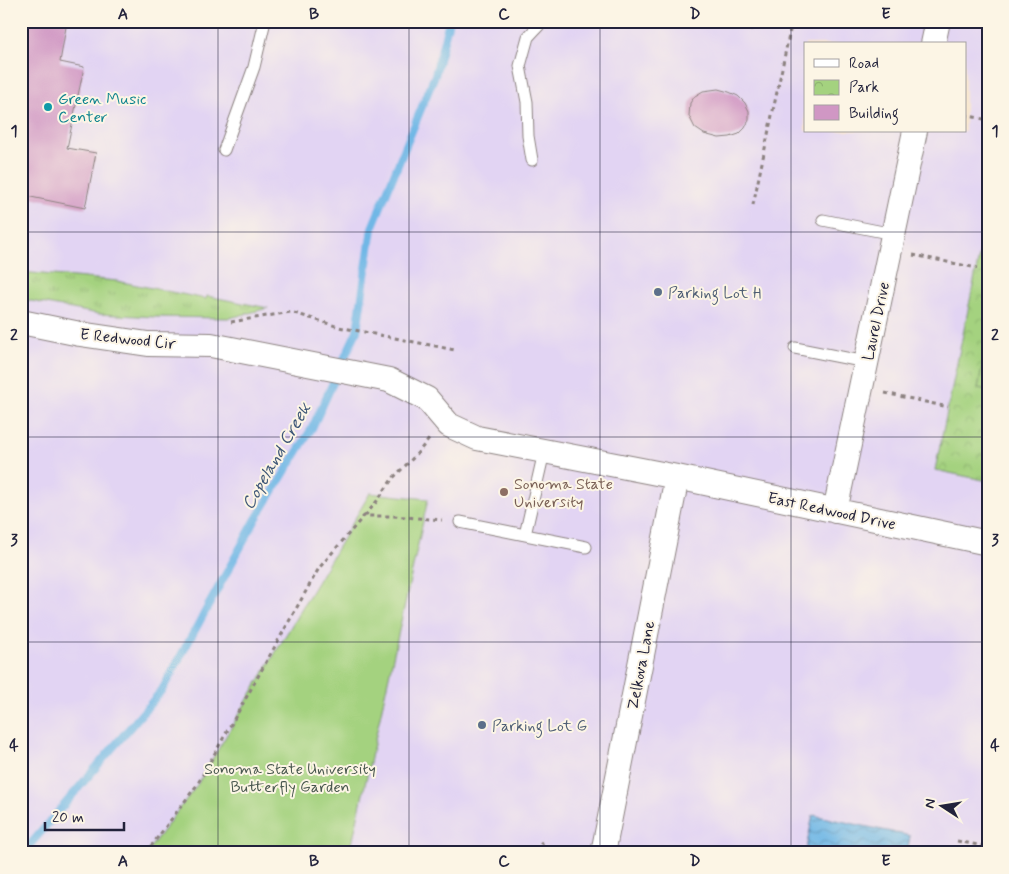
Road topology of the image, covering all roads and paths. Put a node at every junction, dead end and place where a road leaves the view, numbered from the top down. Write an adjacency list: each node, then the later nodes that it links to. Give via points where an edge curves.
1 (265, 21): 11 (lane, via 254,67)
2 (543, 21): 12 (lane, via 528,37 520,66)
3 (792, 21): 13 (path)
4 (868, 21): 6 (path)
5 (938, 21): 7 (street)
6 (867, 26)
7 (933, 42)
8 (966, 115): 9 (path)
9 (988, 120)
10 (915, 132): 15 (street, Laurel Drive)
11 (224, 150)
12 (532, 160)
13 (754, 205)
14 (823, 220): 15 (lane)
15 (893, 234): 22 (street, Laurel Drive)
16 (908, 254): 17 (path)
17 (977, 268)
18 (291, 312): 21 (path, via 339,327)
19 (21, 322): 26 (street, E Redwood Cir, via 148,344 211,345 389,380 427,399 449,425 477,438)
20 (795, 348): 22 (lane)
21 (455, 350)
22 (866, 362): 28 (street, Laurel Drive)
23 (880, 392): 24 (path)
24 (948, 407)
25 (433, 434): 29 (path)
26 (544, 452): 27 (street, East Redwood Drive); 31 (lane)
27 (677, 478): 28 (street, East Redwood Drive); 39 (street, Zelkova Lane)
28 (835, 511): 32 (street, East Redwood Drive)
29 (364, 516): 30 (path); 37 (path, via 319,568 197,785)
30 (460, 522): 31 (lane)
31 (526, 535): 33 (lane)
32 (988, 542)
33 (586, 547)
34 (957, 841): 36 (path)
35 (540, 842): 38 (path)
36 (988, 847)
37 (146, 853)
38 (554, 853)
39 (603, 853)

